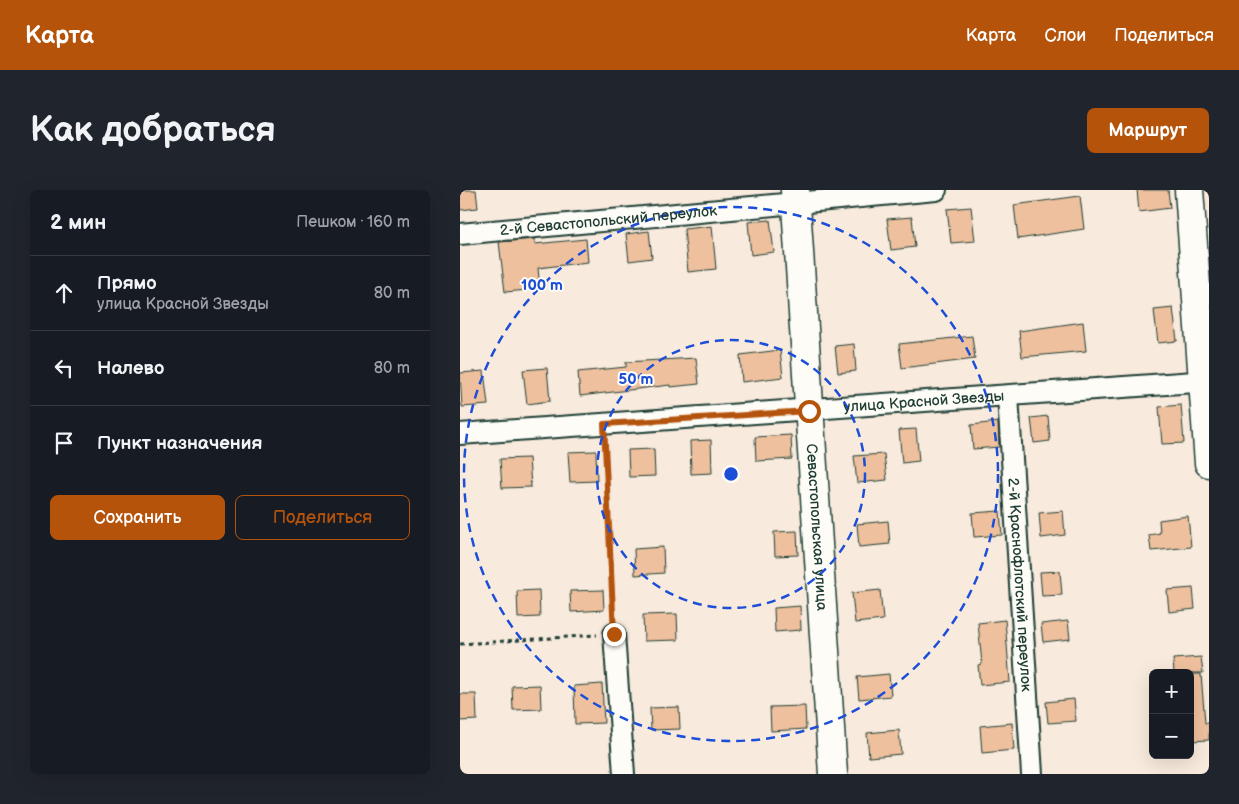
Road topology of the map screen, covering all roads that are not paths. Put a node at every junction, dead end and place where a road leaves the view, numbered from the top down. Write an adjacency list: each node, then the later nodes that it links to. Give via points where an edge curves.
1 (936, 190): 3 (street, 2-й Севастопольский переулок)
2 (1189, 190): 5 (street)
3 (796, 197): 4 (street, 2-й Севастопольский переулок); 7 (street, Севастопольская улица)
4 (460, 234)
5 (1206, 381): 6 (street, улица Красной Звезды); 9 (street)
6 (1008, 396): 7 (street, улица Красной Звезды); 13 (street, 2-й Краснофлотский переулок)
7 (809, 411): 8 (street, улица Красной Звезды); 12 (street, Севастопольская улица)
8 (460, 434)
9 (1209, 463)
10 (614, 634): 11 (street)
11 (624, 774)
12 (833, 774)
13 (1032, 774)

